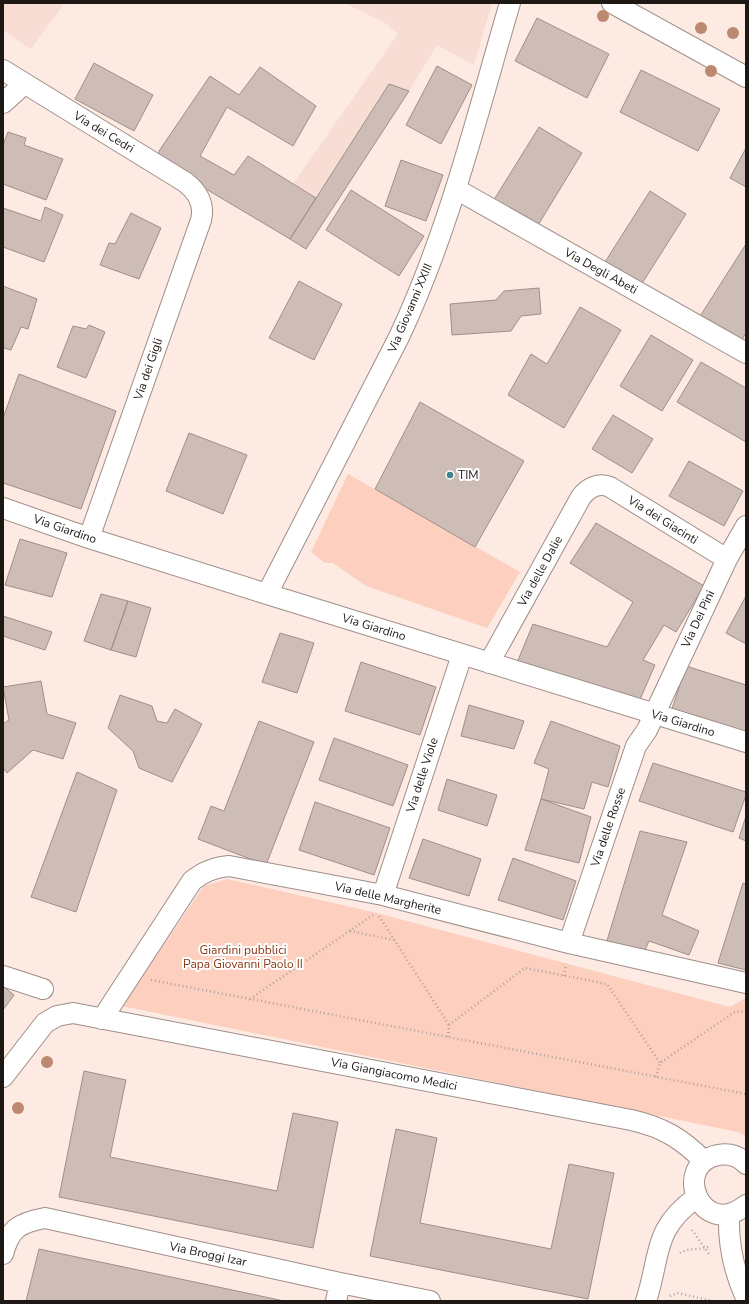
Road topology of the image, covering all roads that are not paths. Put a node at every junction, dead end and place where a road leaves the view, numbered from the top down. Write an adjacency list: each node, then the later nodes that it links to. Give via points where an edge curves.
1 (510, 3): 7 (street, Via Giovanni XXIII)
2 (612, 3): 4 (street)
3 (3, 70): 5 (street, Via dei Cedri)
4 (746, 77)
5 (24, 84): 6 (street); 8 (street, Via dei Cedri, via 185,182)
6 (3, 103)
7 (456, 189): 9 (street, Via Degli Abeti); 15 (street, Via Giovanni XXIII, via 425,277 399,337)
8 (200, 199): 13 (street, Via dei Gigli, via 201,220)
9 (746, 353)
10 (597, 485): 14 (street, Via dei Giacinti, via 610,487); 17 (street, Via delle Dalie, via 581,497)
11 (3, 508): 13 (street, Via Giardino)
12 (746, 526): 14 (street, Via Dei Pini)
13 (89, 538): 15 (street, Via Giardino)
14 (727, 559): 18 (street, Via Dei Pini)
15 (267, 594): 16 (street, Via Giardino)
16 (462, 655): 17 (street, Via Giardino); 20 (street, Via delle Viole)
17 (489, 663): 18 (street, Via Giardino)
18 (653, 714): 19 (street, Via Giardino); 21 (street, Via delle Rosse, via 647,730 633,752)
19 (746, 742)
20 (382, 896): 21 (street, Via delle Margherite); 25 (street, Via delle Margherite, via 234,866 205,872 189,884)
21 (569, 943): 23 (street, Via delle Margherite)
22 (3, 976): 24 (street)
23 (746, 983)
24 (43, 989)
25 (102, 1019): 26 (street, Via Giangiacomo Medici, via 73,1013 57,1016 45,1023); 27 (street, Via Giangiacomo Medici, via 631,1120 671,1134)
26 (3, 1077)
27 (704, 1161): 28 (street, via 723,1154 733,1155); 29 (street, via 694,1178)
28 (746, 1164)
29 (697, 1197): 30 (street, via 702,1205 719,1214); 35 (street, via 678,1212 662,1236)
30 (738, 1209): 33 (street, via 730,1237 731,1251)
31 (3, 1254): 32 (street, Via Broggi Izar, via 6,1243 17,1226 45,1218)
32 (338, 1292): 34 (street, Via Broggi Izar)
33 (746, 1298)
34 (430, 1301)
35 (646, 1301)

